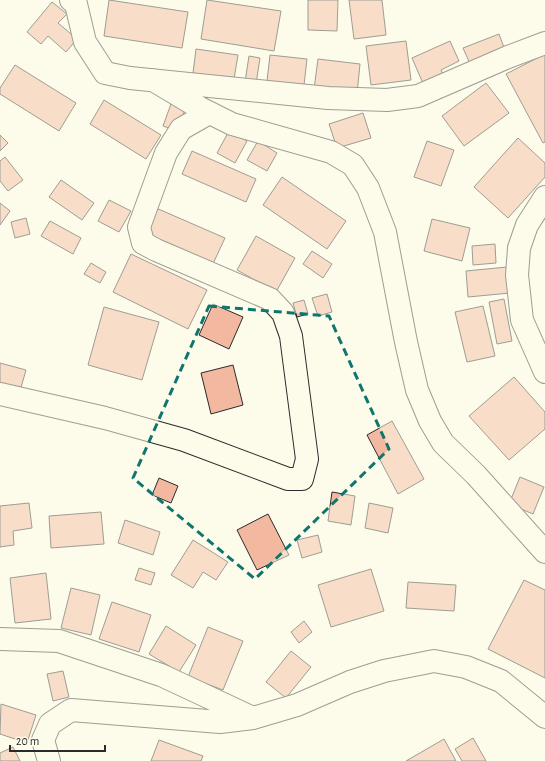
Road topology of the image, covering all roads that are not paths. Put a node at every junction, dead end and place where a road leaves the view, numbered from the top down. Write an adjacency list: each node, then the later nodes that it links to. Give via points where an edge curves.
1 (71, 0): 3 (street, via 76,4 84,42 105,73)
2 (545, 42): 3 (street, via 418,96 387,100 328,98)
3 (153, 80): 4 (street)
4 (209, 113): 7 (street, via 181,130 166,153 139,227 143,243 270,299 283,313 291,336 307,459 302,479 288,479 184,440 105,418); 8 (street, via 232,124 331,152 353,165 368,188 385,232 417,390 430,421 443,443 476,475)
5 (545, 197): 6 (street, via 527,225 519,248 517,275 522,320)
6 (545, 372)
7 (0, 394)
8 (545, 552)
9 (0, 639): 11 (street, via 58,641 161,675)
10 (545, 717): 11 (street, via 501,681 466,667 434,661 384,671 350,682 297,705)
11 (253, 718): 12 (street, via 220,722 71,710 50,724 43,740)
12 (49, 761)

